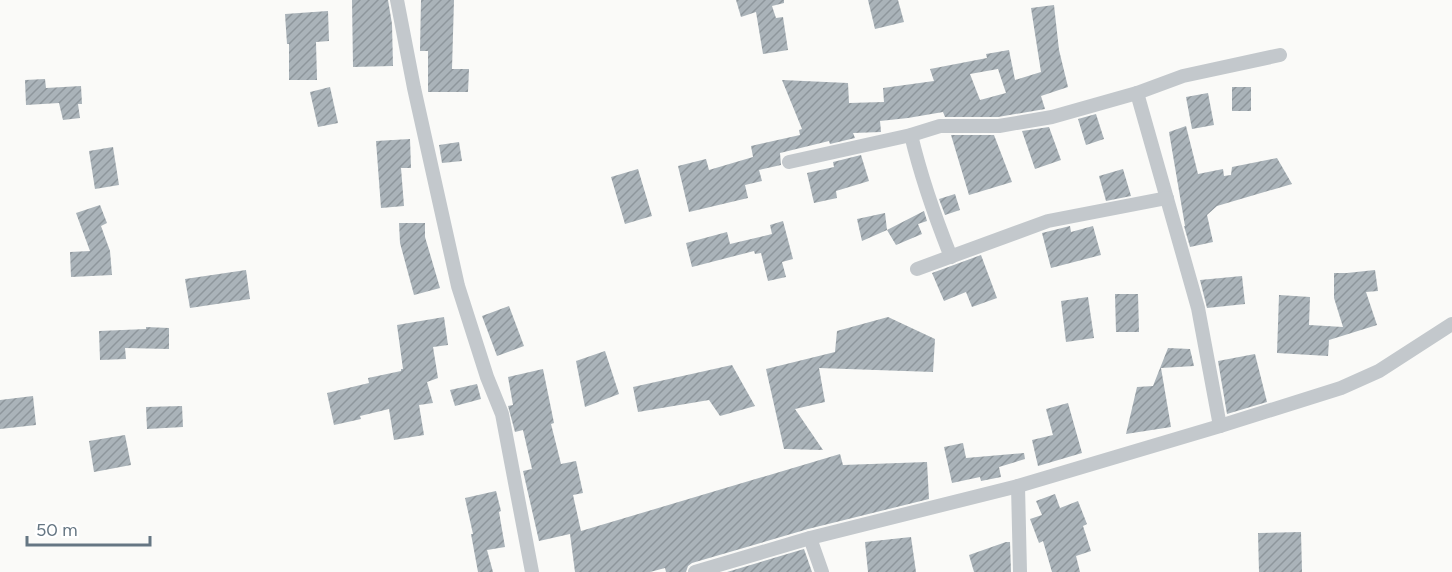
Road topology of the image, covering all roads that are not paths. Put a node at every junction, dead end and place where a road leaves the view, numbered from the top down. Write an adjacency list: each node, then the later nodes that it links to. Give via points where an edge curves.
1 (397, 0): 13 (street, via 458,286 502,414)
2 (1280, 55): 3 (street, via 1183,76)
3 (1137, 93): 4 (street, via 1052,117 999,126 940,126); 6 (street)
4 (910, 135): 5 (street); 7 (street)
5 (789, 162)
6 (1167, 198): 7 (street, via 1048,221); 10 (street, via 1198,308)
7 (951, 257): 8 (street)
8 (916, 269)
9 (1452, 324): 10 (street, via 1379,371 1341,388)
10 (1220, 426): 11 (street)
11 (1018, 486): 12 (street); 16 (street)
12 (810, 538): 14 (street); 15 (street)
13 (532, 572)
14 (695, 572)
15 (822, 572)
16 (1020, 572)

